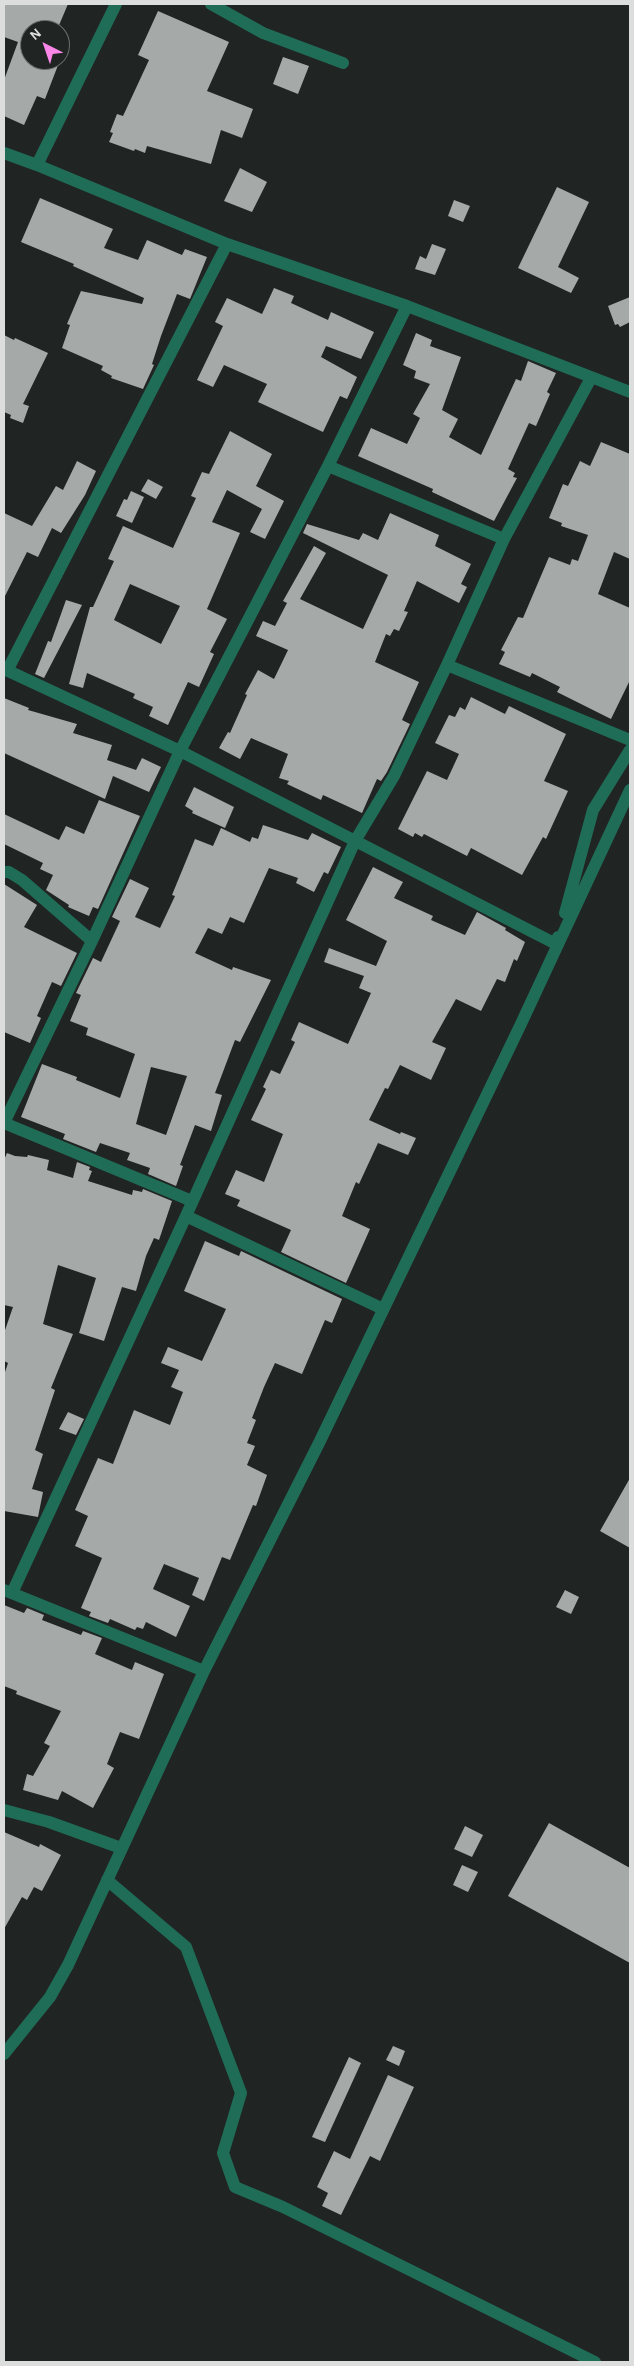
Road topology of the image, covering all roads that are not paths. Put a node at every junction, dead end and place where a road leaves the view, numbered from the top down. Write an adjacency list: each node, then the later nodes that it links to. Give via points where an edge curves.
1 (116, 4): 5 (street)
2 (211, 4): 3 (street, via 263,33)
3 (343, 63)
4 (4, 154): 5 (street)
5 (37, 165): 6 (street)
6 (228, 244): 7 (street); 13 (street)
7 (407, 306): 8 (street); 10 (street)
8 (591, 378): 9 (street); 11 (street)
9 (630, 392)
10 (328, 466): 11 (street); 16 (street)
11 (504, 539): 12 (street)
12 (447, 665): 14 (street); 18 (street, via 394,776)
13 (6, 670): 16 (street)
14 (630, 740)
15 (630, 750): 21 (street, via 593,810)
16 (180, 752): 18 (street); 20 (street)
17 (630, 790): 21 (street)
18 (355, 841): 21 (street); 22 (street)
19 (4, 872): 20 (street, via 22,880)
20 (92, 942): 22 (street, via 4,1123)
21 (556, 944): 24 (street, via 516,1035)
22 (192, 1202): 23 (street)
23 (186, 1216): 24 (street); 25 (street)
24 (383, 1309): 26 (street, via 260,1564)
25 (8, 1592): 26 (street)
26 (204, 1671): 28 (street)
27 (4, 1810): 28 (street)
28 (121, 1848): 29 (street)
29 (107, 1880): 30 (street, via 50,1997); 31 (street, via 186,1947 241,2093 223,2153 235,2187 283,2207)
30 (4, 2054)
31 (595, 2362)

